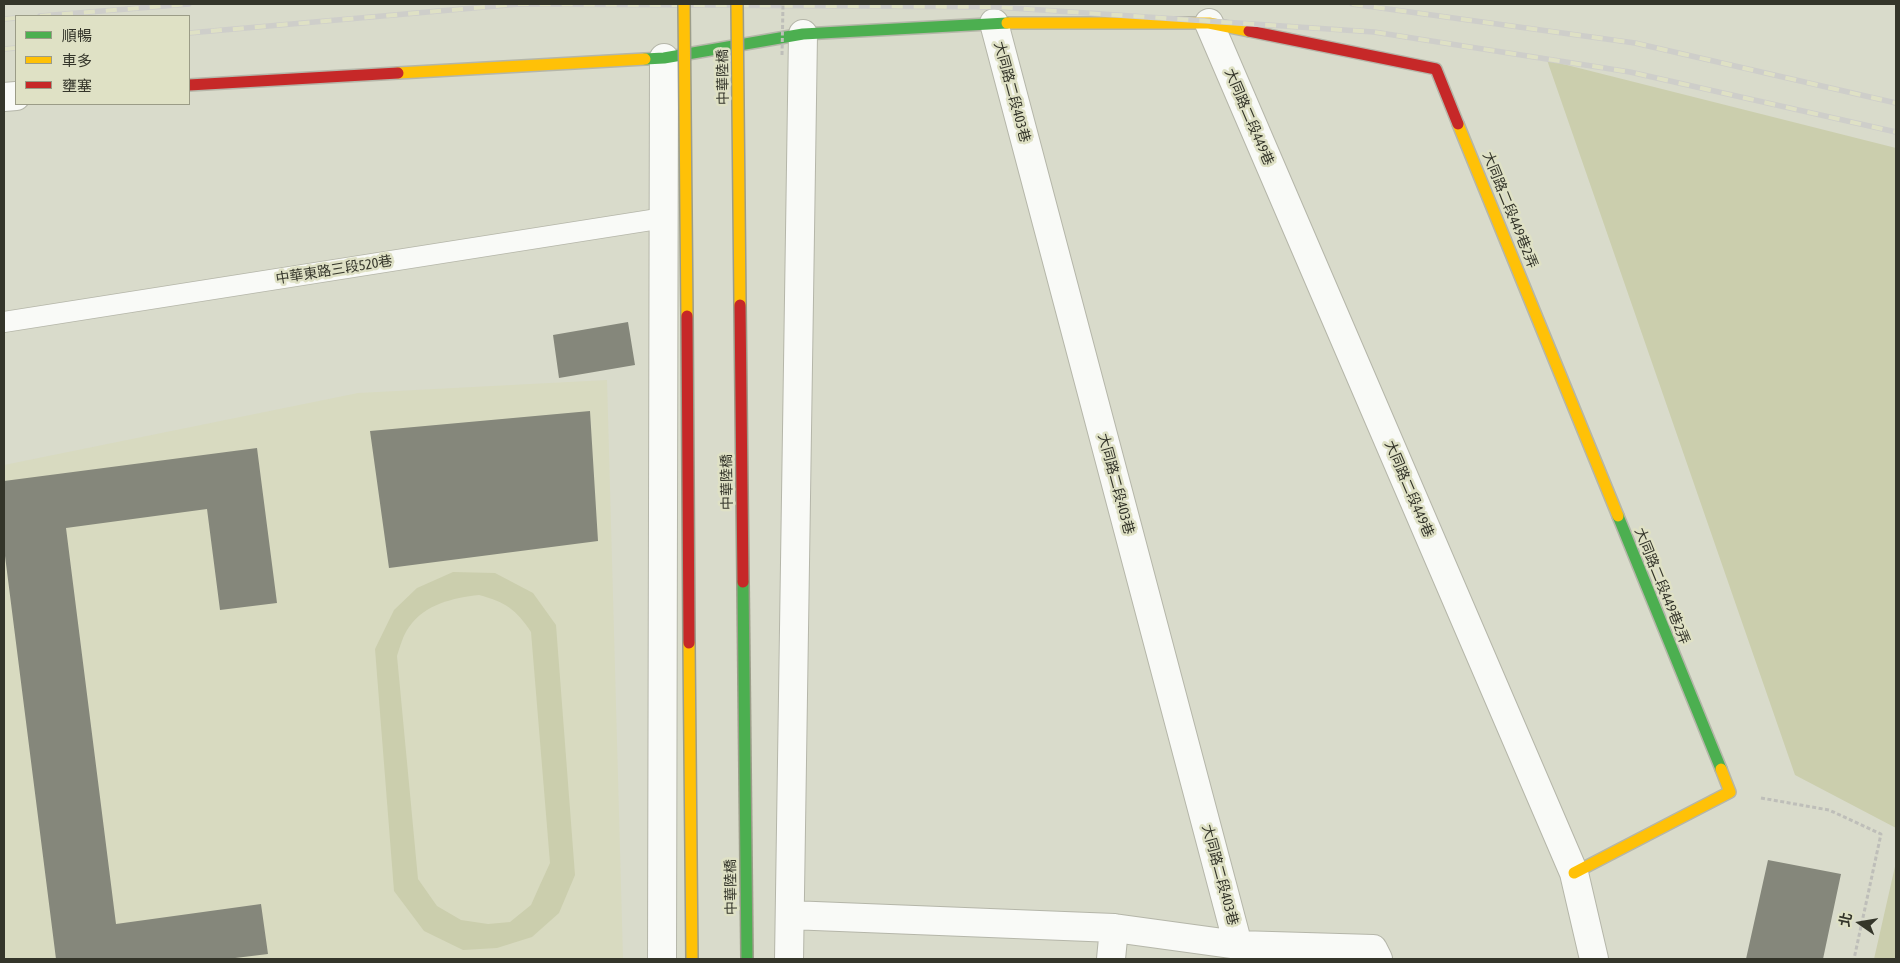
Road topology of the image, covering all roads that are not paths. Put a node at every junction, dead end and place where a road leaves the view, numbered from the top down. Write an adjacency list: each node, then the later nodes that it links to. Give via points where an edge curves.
1 (684, 4): 15 (street, bridge)
2 (737, 4): 16 (street, 中華陸橋, bridge)
3 (994, 23): 4 (street, 大同路二段449巷2弄); 5 (street, 大同路二段449巷2弄); 13 (street, 大同路二段403巷)
4 (1209, 23): 10 (street, 大同路二段449巷); 10 (street, 大同路二段449巷2弄, via 1436,68 1730,792)
5 (802, 34): 6 (street, 大同路二段449巷2弄); 11 (street)
6 (664, 58): 7 (street, 大同路二段449巷2弄); 8 (street)
7 (190, 85)
8 (664, 218): 9 (lane, 中華東路三段520巷); 14 (street)
9 (4, 322)
10 (1574, 873): 20 (street, 大同路二段449巷)
11 (790, 915): 12 (street, 大同路二段403巷); 17 (street)
12 (1114, 928): 13 (street, 大同路二段403巷); 18 (street)
13 (1238, 944): 19 (street, 大同路二段403巷, via 1373,949)
14 (662, 959)
15 (692, 959)
16 (747, 959)
17 (790, 959)
18 (1111, 959)
19 (1378, 959)
20 (1594, 959)

